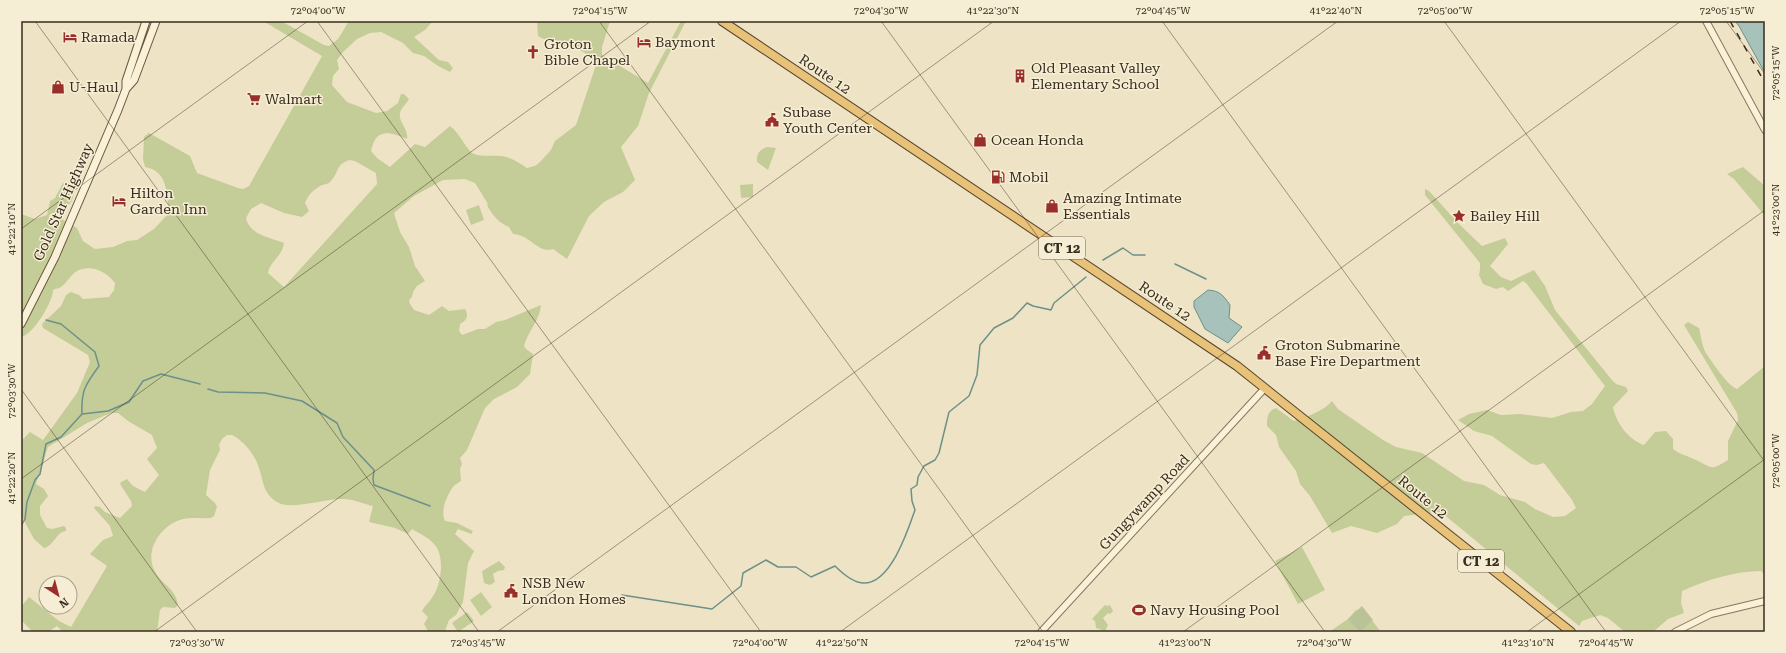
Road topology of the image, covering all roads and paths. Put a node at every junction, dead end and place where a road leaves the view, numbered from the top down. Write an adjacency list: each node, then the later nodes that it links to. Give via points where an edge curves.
1 (146, 21): 5 (main road, Gold Star Highway)
2 (156, 21): 5 (main road, Gold Star Highway, via 134,80)
3 (722, 21): 8 (highway, Route 12 / CT 12, via 1130,294)
4 (1706, 21): 6 (street)
5 (126, 88): 7 (main road, Gold Star Highway, via 55,256)
6 (1765, 130)
7 (21, 324)
8 (1265, 388): 10 (street, Gungywamp Road); 11 (highway, Route 12 / CT 12)
9 (1765, 601): 12 (street, via 1711,614)
10 (1040, 632)
11 (1571, 632)
12 (1675, 632)

